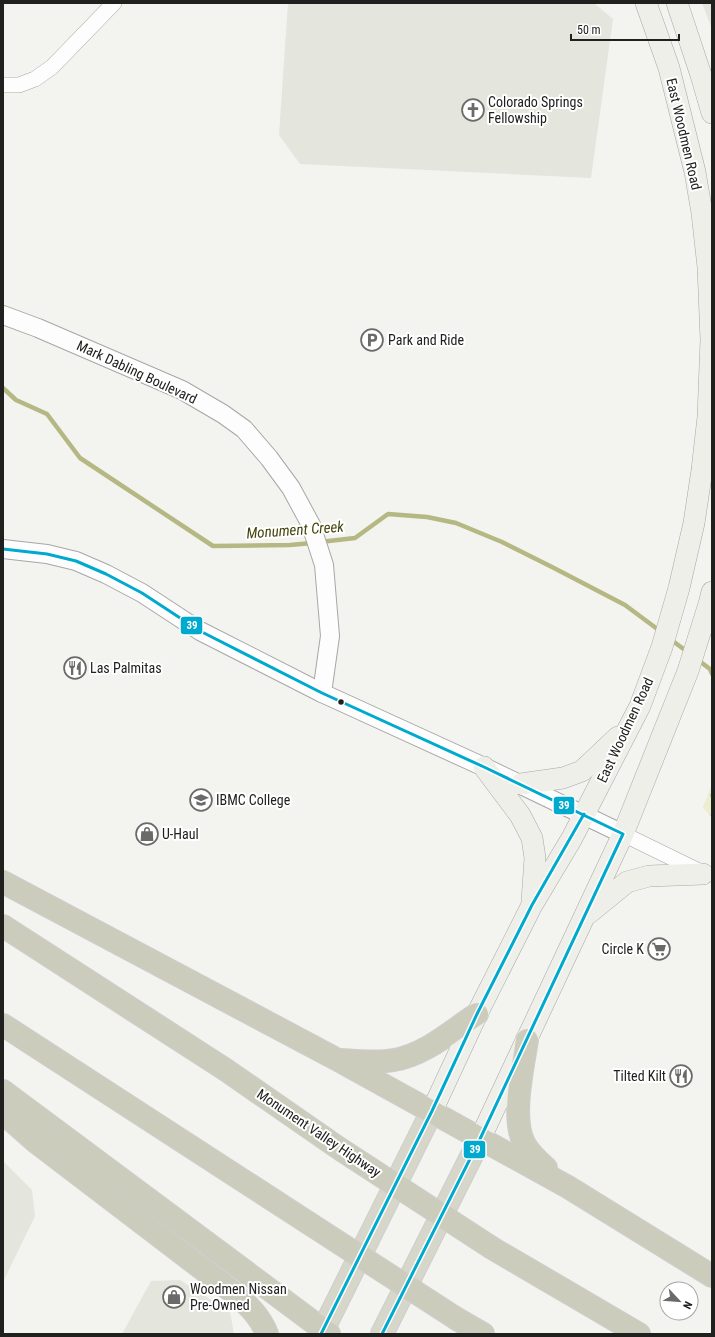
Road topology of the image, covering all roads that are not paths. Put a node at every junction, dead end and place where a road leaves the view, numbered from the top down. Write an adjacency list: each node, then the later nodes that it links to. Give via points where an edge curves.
1 (114, 3): 4 (street, via 52,67 35,79 19,85)
2 (646, 3): 10 (main road, East Woodmen Road, via 669,68 696,172 708,267 711,340 708,417 694,523 662,647 640,706)
3 (677, 3): 5 (main road)
4 (3, 85)
5 (712, 113)
6 (3, 315): 9 (street, Mark Dabling Boulevard, via 182,390 244,429 269,458 291,488 311,525 324,565 330,636)
7 (3, 549): 9 (street, via 48,554 76,561 106,574 142,593 200,631)
8 (712, 592): 14 (main road, via 688,671)
9 (322, 693): 11 (street)
10 (627, 729): 12 (main road, via 582,771 563,778); 13 (main road, East Woodmen Road)
11 (484, 767): 12 (street); 17 (main road, via 520,816 532,838 535,858)
12 (521, 784): 13 (street)
13 (584, 814): 14 (street); 17 (main road, East Woodmen Road)
14 (623, 834): 15 (street); 18 (main road)
15 (708, 876): 18 (main road, via 649,876 627,882)
16 (3, 882): 23 (highway)
17 (532, 905): 20 (main road, East Woodmen Road)
18 (584, 918): 22 (main road)
19 (3, 926): 34 (highway, Monument Valley Highway, bridge, via 226,1070 340,1149 492,1248)
20 (477, 1014): 23 (highway, via 425,1049 408,1057 378,1061); 25 (main road, East Woodmen Road)
21 (3, 1025): 33 (highway, bridge)
22 (527, 1040): 27 (main road); 28 (highway, via 518,1111 519,1128 524,1143 535,1159)
23 (338, 1060): 25 (highway)
24 (3, 1090): 30 (highway)
25 (432, 1111): 27 (highway); 30 (highway, East Woodmen Road)
26 (3, 1113): 31 (highway, via 36,1142 234,1293 256,1315)
27 (480, 1139): 28 (highway); 32 (highway)
28 (568, 1187): 29 (highway)
29 (712, 1276)
30 (324, 1333)
31 (267, 1334)
32 (382, 1334)
33 (483, 1334)
34 (639, 1334)

